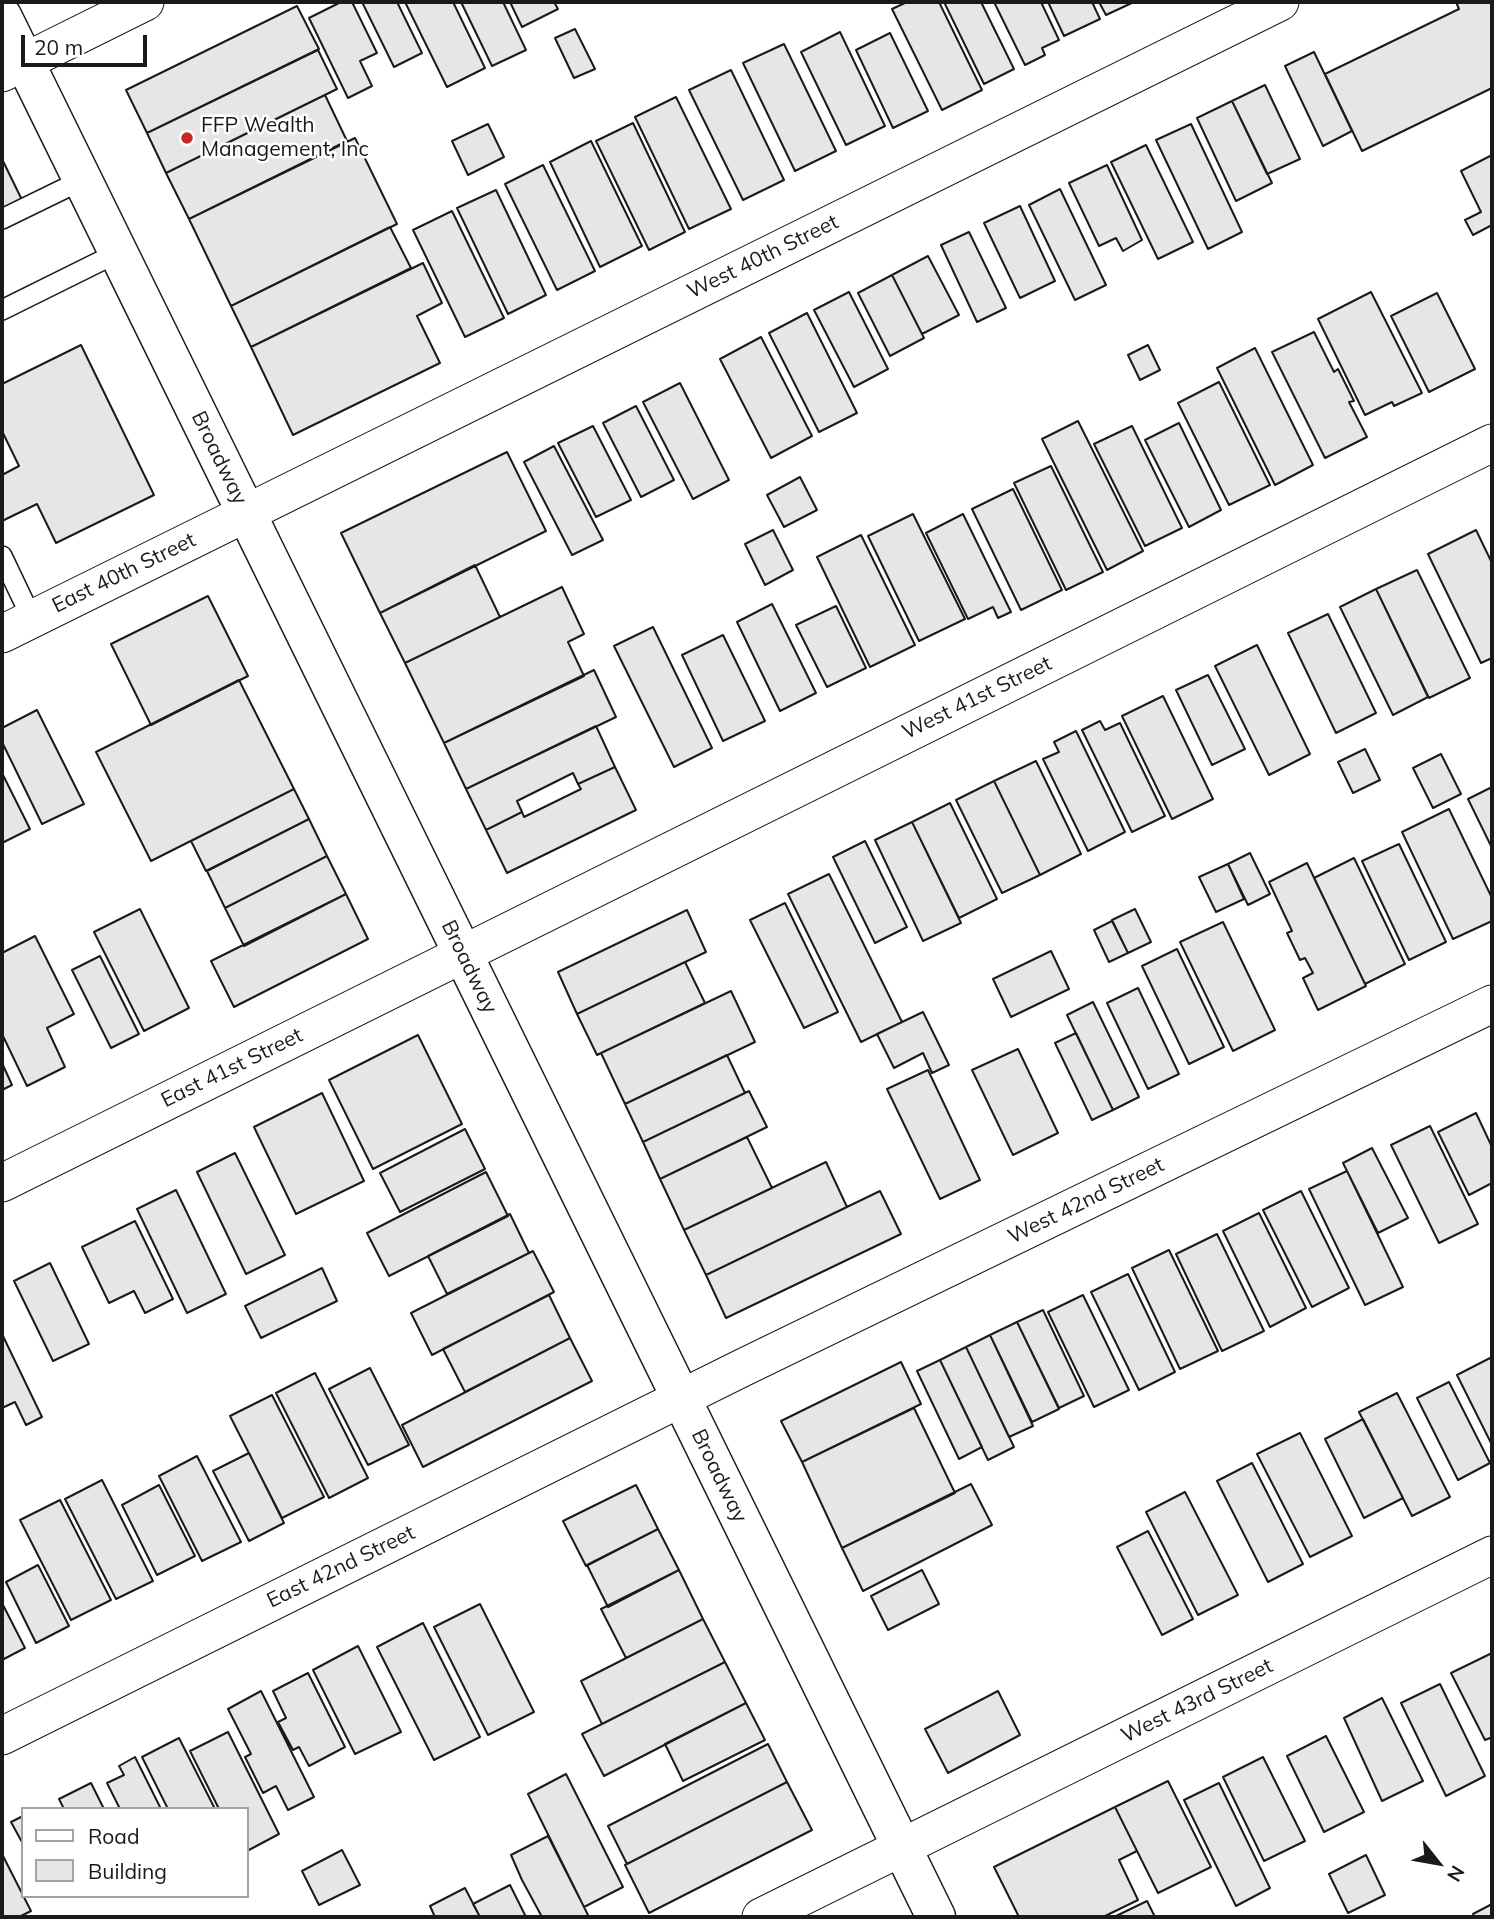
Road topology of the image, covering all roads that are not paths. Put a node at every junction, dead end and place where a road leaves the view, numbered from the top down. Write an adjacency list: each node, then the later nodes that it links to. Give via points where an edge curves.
1 (145, 2): 4 (street)
2 (1280, 2): 10 (street, West 40th Street)
3 (2, 16): 4 (street, Broadway)
4 (13, 67): 5 (street, Broadway)
5 (82, 180): 6 (lane); 7 (street, Broadway)
6 (2, 219)
7 (117, 253): 8 (lane); 10 (street, Broadway)
8 (2, 310)
9 (1492, 443): 13 (street, West 41st Street)
10 (246, 513): 12 (street, East 40th Street); 13 (street, Broadway)
11 (2, 556): 12 (lane)
12 (17, 626)
13 (463, 954): 15 (street, East 41st Street); 16 (street, Broadway)
14 (1492, 1004): 16 (street, West 42nd Street)
15 (2, 1183)
16 (681, 1399): 18 (street, East 42nd Street); 19 (street, Broadway)
17 (1492, 1555): 19 (street, West 43rd Street)
18 (2, 1735)
19 (902, 1847): 20 (street, West 43rd Street); 21 (street, Broadway)
20 (761, 1917)
21 (936, 1917)

